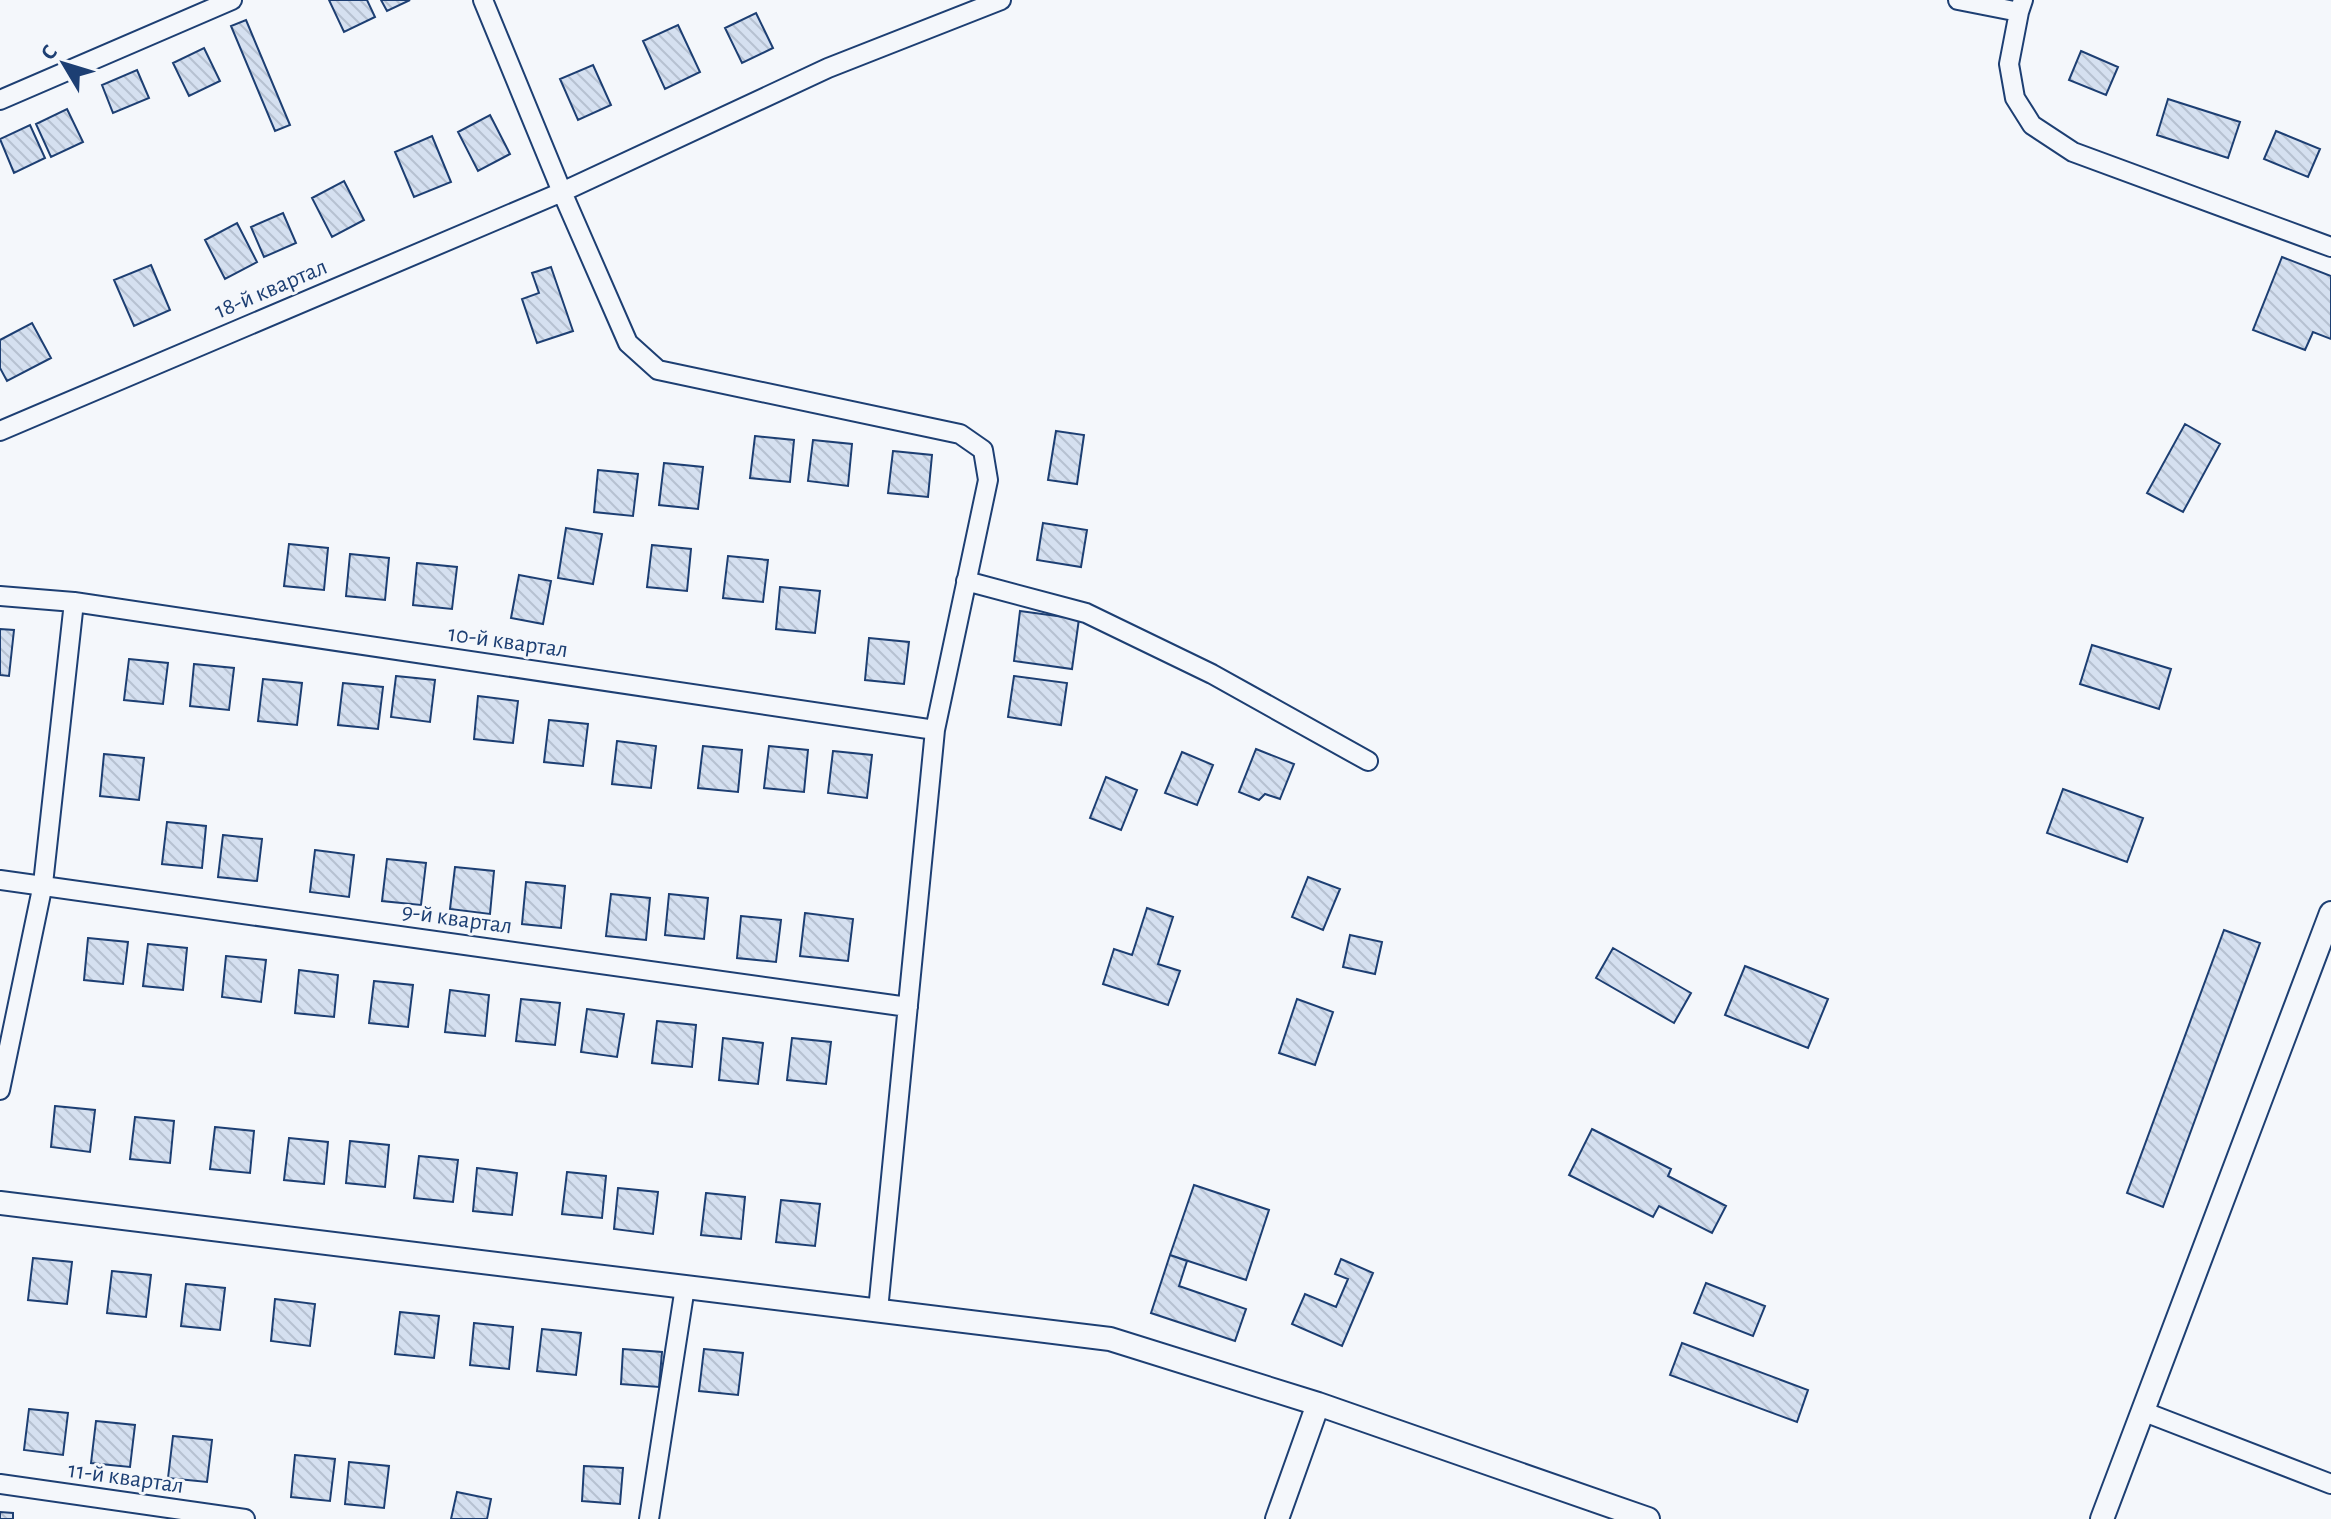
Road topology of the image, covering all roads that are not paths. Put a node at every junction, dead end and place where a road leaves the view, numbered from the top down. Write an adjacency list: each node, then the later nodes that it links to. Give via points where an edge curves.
1 (232, 0): 6 (street)
2 (483, 0): 7 (street)
3 (1001, 0): 7 (street, 18-й квартал, via 828,68)
4 (1958, 0): 5 (street)
5 (2021, 6): 8 (street, via 2009,64 2015,98 2032,125 2073,152)
6 (0, 100)
7 (562, 192): 9 (street, 18-й квартал); 10 (street, via 628,343 658,370 960,434 983,450 988,480)
8 (2331, 247)
9 (0, 431)
10 (966, 581): 13 (street); 14 (street, via 1086,613 1212,674)
11 (0, 596): 12 (street, 10-й квартал)
12 (74, 602): 13 (street, 10-й квартал); 16 (street)
13 (935, 730): 18 (street)
14 (1368, 761)
15 (0, 880): 16 (street, 9-й квартал)
16 (43, 884): 18 (street, 9-й квартал); 19 (street)
17 (2331, 913): 24 (street)
18 (908, 1007): 22 (street)
19 (0, 1090)
20 (0, 1203): 21 (street)
21 (685, 1287): 22 (street); 28 (street)
22 (878, 1310): 23 (street, via 1110,1339)
23 (1318, 1404): 29 (street); 30 (street)
24 (2142, 1411): 26 (street); 31 (street)
25 (0, 1484): 27 (street, 11-й квартал)
26 (2331, 1484)
27 (245, 1519)
28 (649, 1519)
29 (1277, 1519)
30 (1648, 1519)
31 (2102, 1519)

